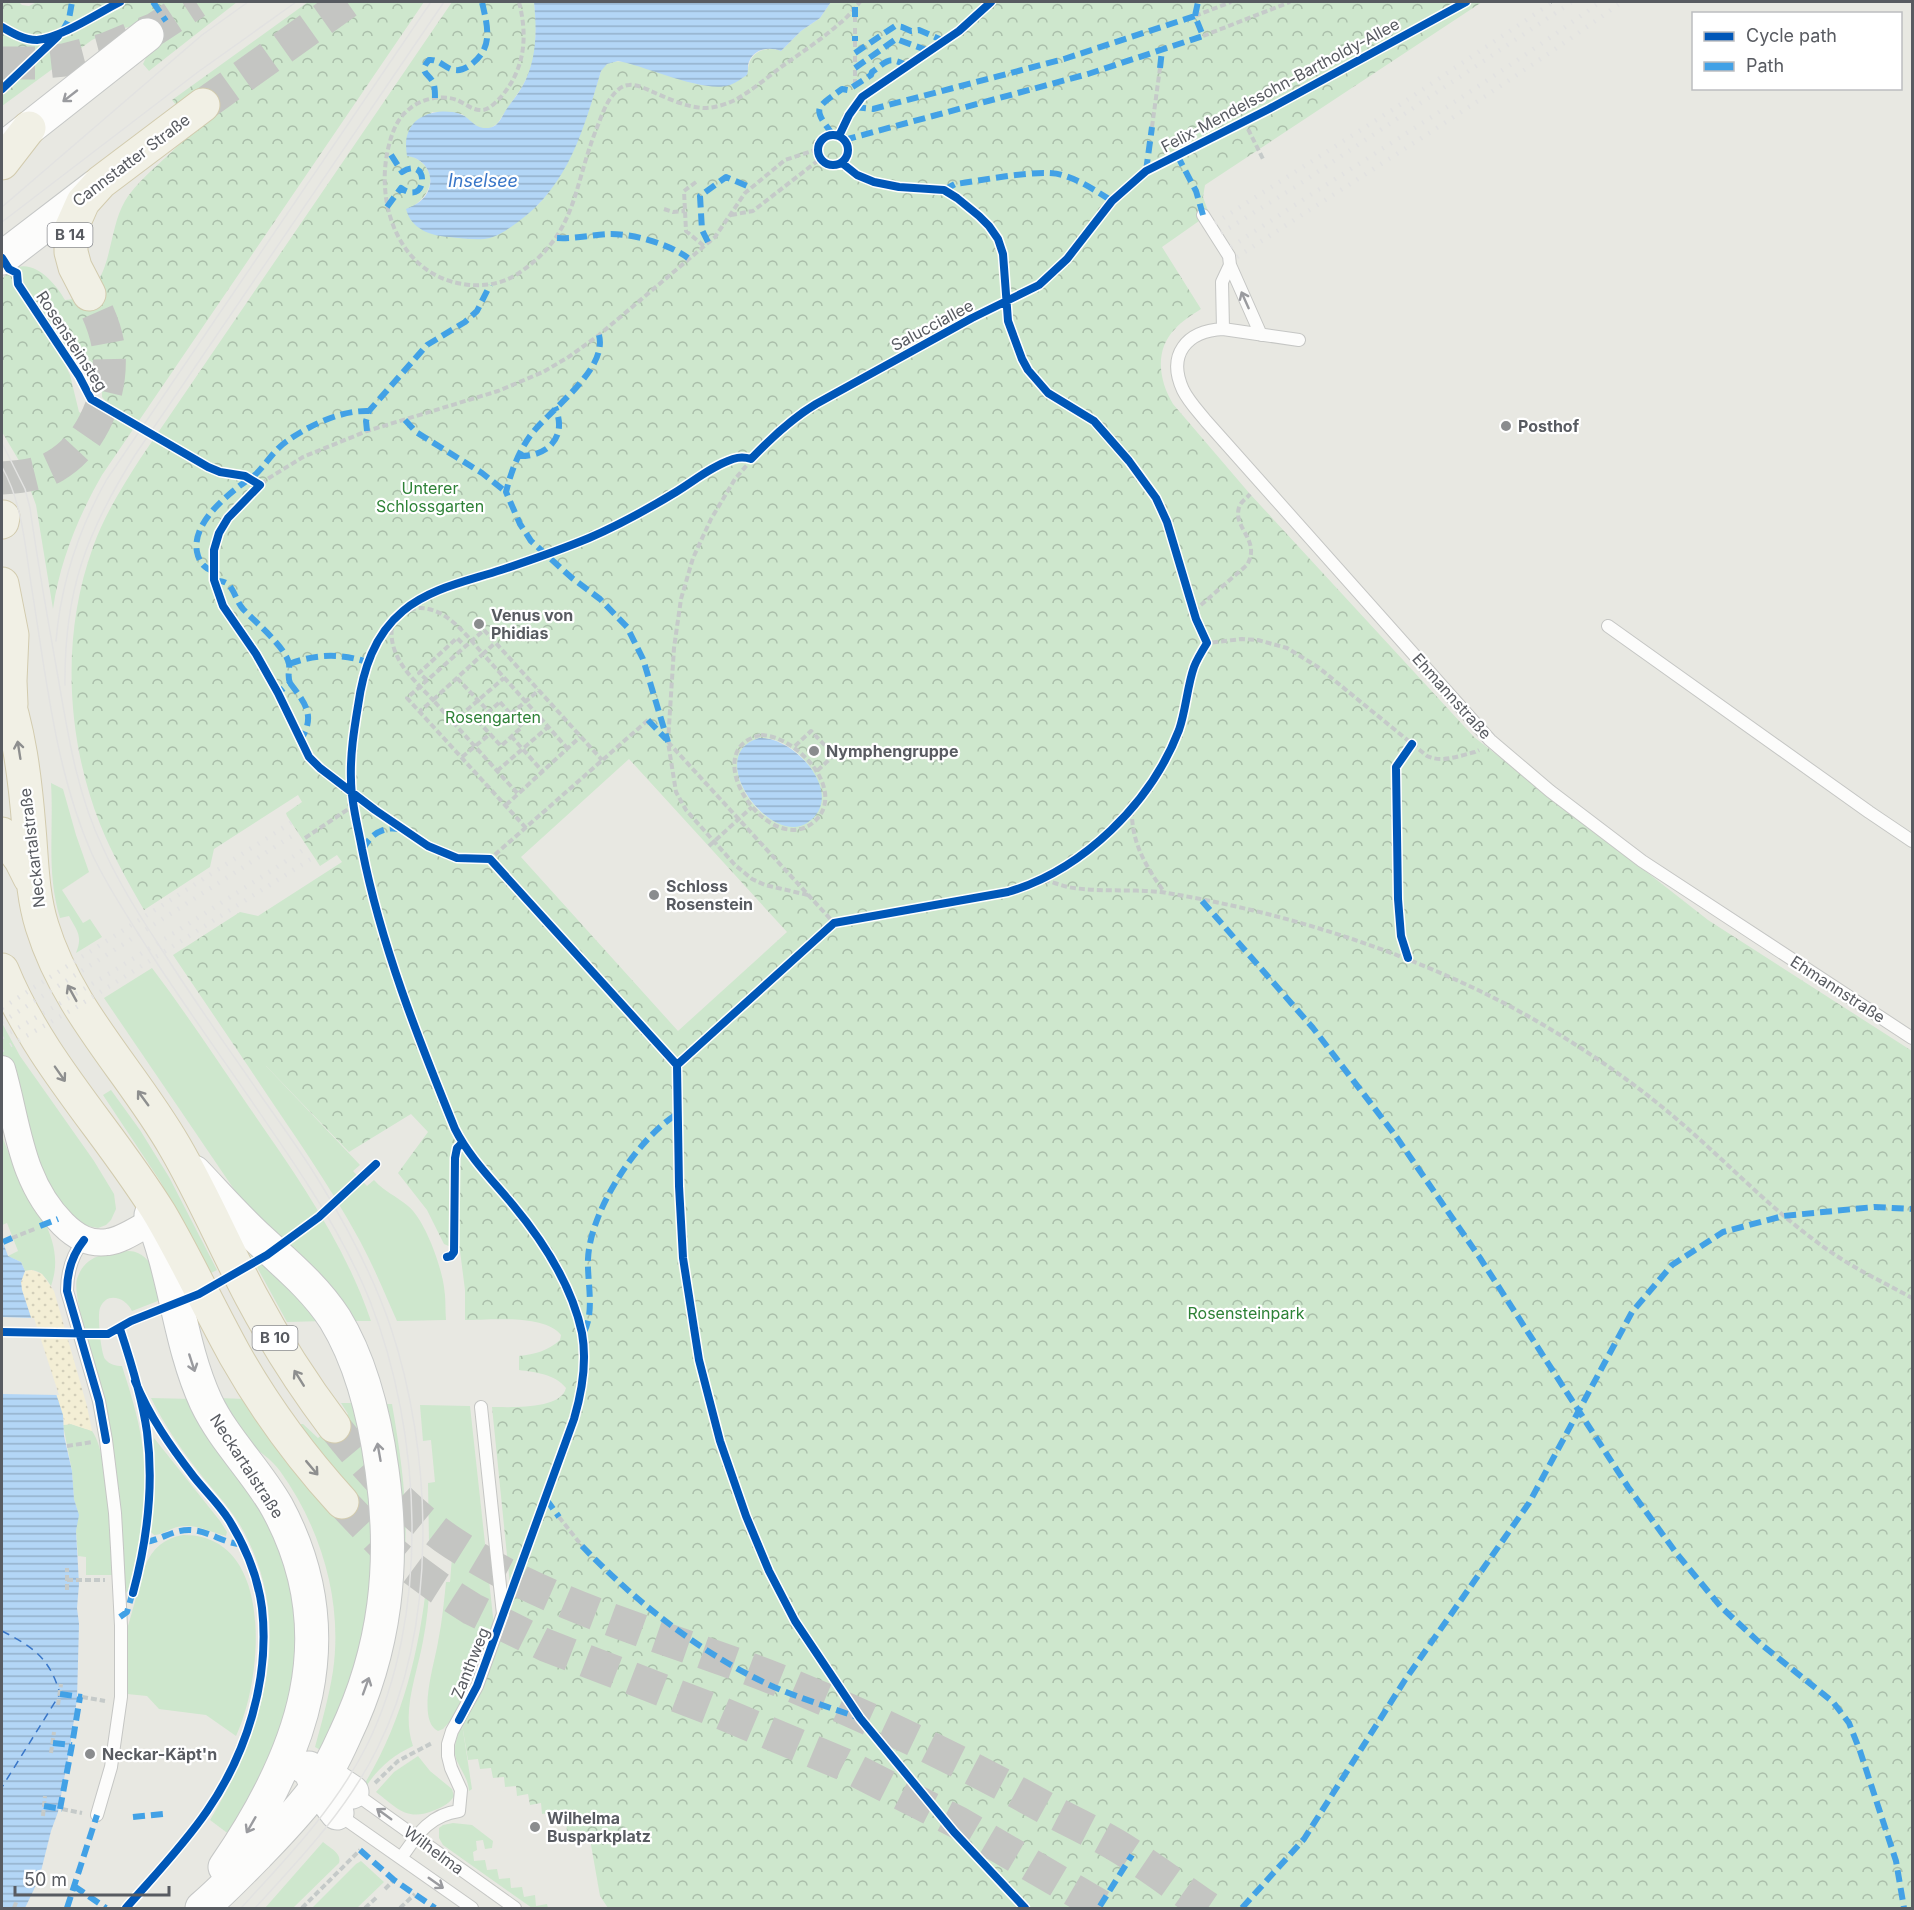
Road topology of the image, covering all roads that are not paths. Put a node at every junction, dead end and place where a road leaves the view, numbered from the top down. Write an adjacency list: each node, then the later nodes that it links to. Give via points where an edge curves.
1 (147, 34): 3 (main road, one-way to 3)
2 (203, 105): 6 (main road, Cannstatter Straße / B 14)
3 (29, 129): 4 (main road); 5 (main road)
4 (2, 150)
5 (2, 163)
6 (101, 182): 9 (main road, Cannstatter Straße); 10 (main road, B 14, via 83,202 70,235 75,267)
7 (1203, 215): 8 (lane, via 1229,256)
8 (1230, 265): 11 (lane, via 1222,282); 12 (lane, one-way to 8)
9 (10, 271)
10 (89, 294)
11 (1223, 329): 12 (lane, Ehmannstraße); 22 (lane, Ehmannstraße, via 1202,332 1181,349 1179,379 1190,402 1490,740 1550,792 1642,861)
12 (1261, 334): 13 (lane, Ehmannstraße)
13 (1299, 340)
14 (2, 585): 17 (main road, B 10, via 12,635)
15 (1608, 626): 19 (lane)
16 (2, 682): 17 (main road, Neckartalstraße / B 10)
17 (12, 715): 20 (main road, Neckartalstraße / B 10, one-way to 17, via 24,784)
18 (2, 834): 20 (main road, via 26,868)
19 (1912, 841)
20 (34, 894): 24 (main road, Neckartalstraße / B 10, one-way to 20, via 70,992 42,927)
21 (2, 970): 25 (main road, Neckartalstraße / B 10, one-way to 25, via 41,1047)
22 (1912, 1038)
23 (2, 1069): 27 (street, via 18,1139 38,1190 58,1219)
24 (175, 1147): 29 (main road, B 10, one-way to 24, via 309,1394 264,1319); 32 (main road, one-way to 24, via 343,1739 376,1654 387,1576 386,1501 370,1408 351,1350 326,1306 223,1203)
25 (131, 1173): 26 (main road, Neckartalstraße); 31 (main road, B 10, one-way to 31, via 164,1222 270,1411)
26 (153, 1221): 27 (street, via 110,1242); 30 (main road, Neckartalstraße, one-way to 30, via 196,1377 223,1431)
27 (84, 1240): 34 (lane, via 72,1260 67,1282 104,1429 115,1513 121,1626 121,1697 111,1767)
28 (481, 1407): 35 (lane, Zanthweg, via 503,1614 477,1686 448,1744 451,1768 461,1790 459,1812 431,1821)
29 (334, 1426)
30 (241, 1453): 32 (main road, via 299,1517 323,1588 326,1669 310,1747); 33 (main road, Neckartalstraße, via 285,1524 299,1559 311,1620 312,1658 305,1706)
31 (342, 1502)
32 (336, 1787): 33 (main road, via 303,1768 288,1773); 35 (lane, Wilhelma, one-way to 32); 36 (lane, Wilhelma); 38 (main road, via 285,1825)
33 (272, 1788): 37 (main road, Neckartalstraße, one-way to 37, via 229,1862)
34 (92, 1815)
35 (416, 1837): 36 (lane, Zanthweg); 40 (lane, Wilhelma)
36 (401, 1858): 39 (lane, Wilhelma, one-way to 39)
37 (195, 1908)
38 (201, 1908)
39 (472, 1908)
40 (516, 1908)

